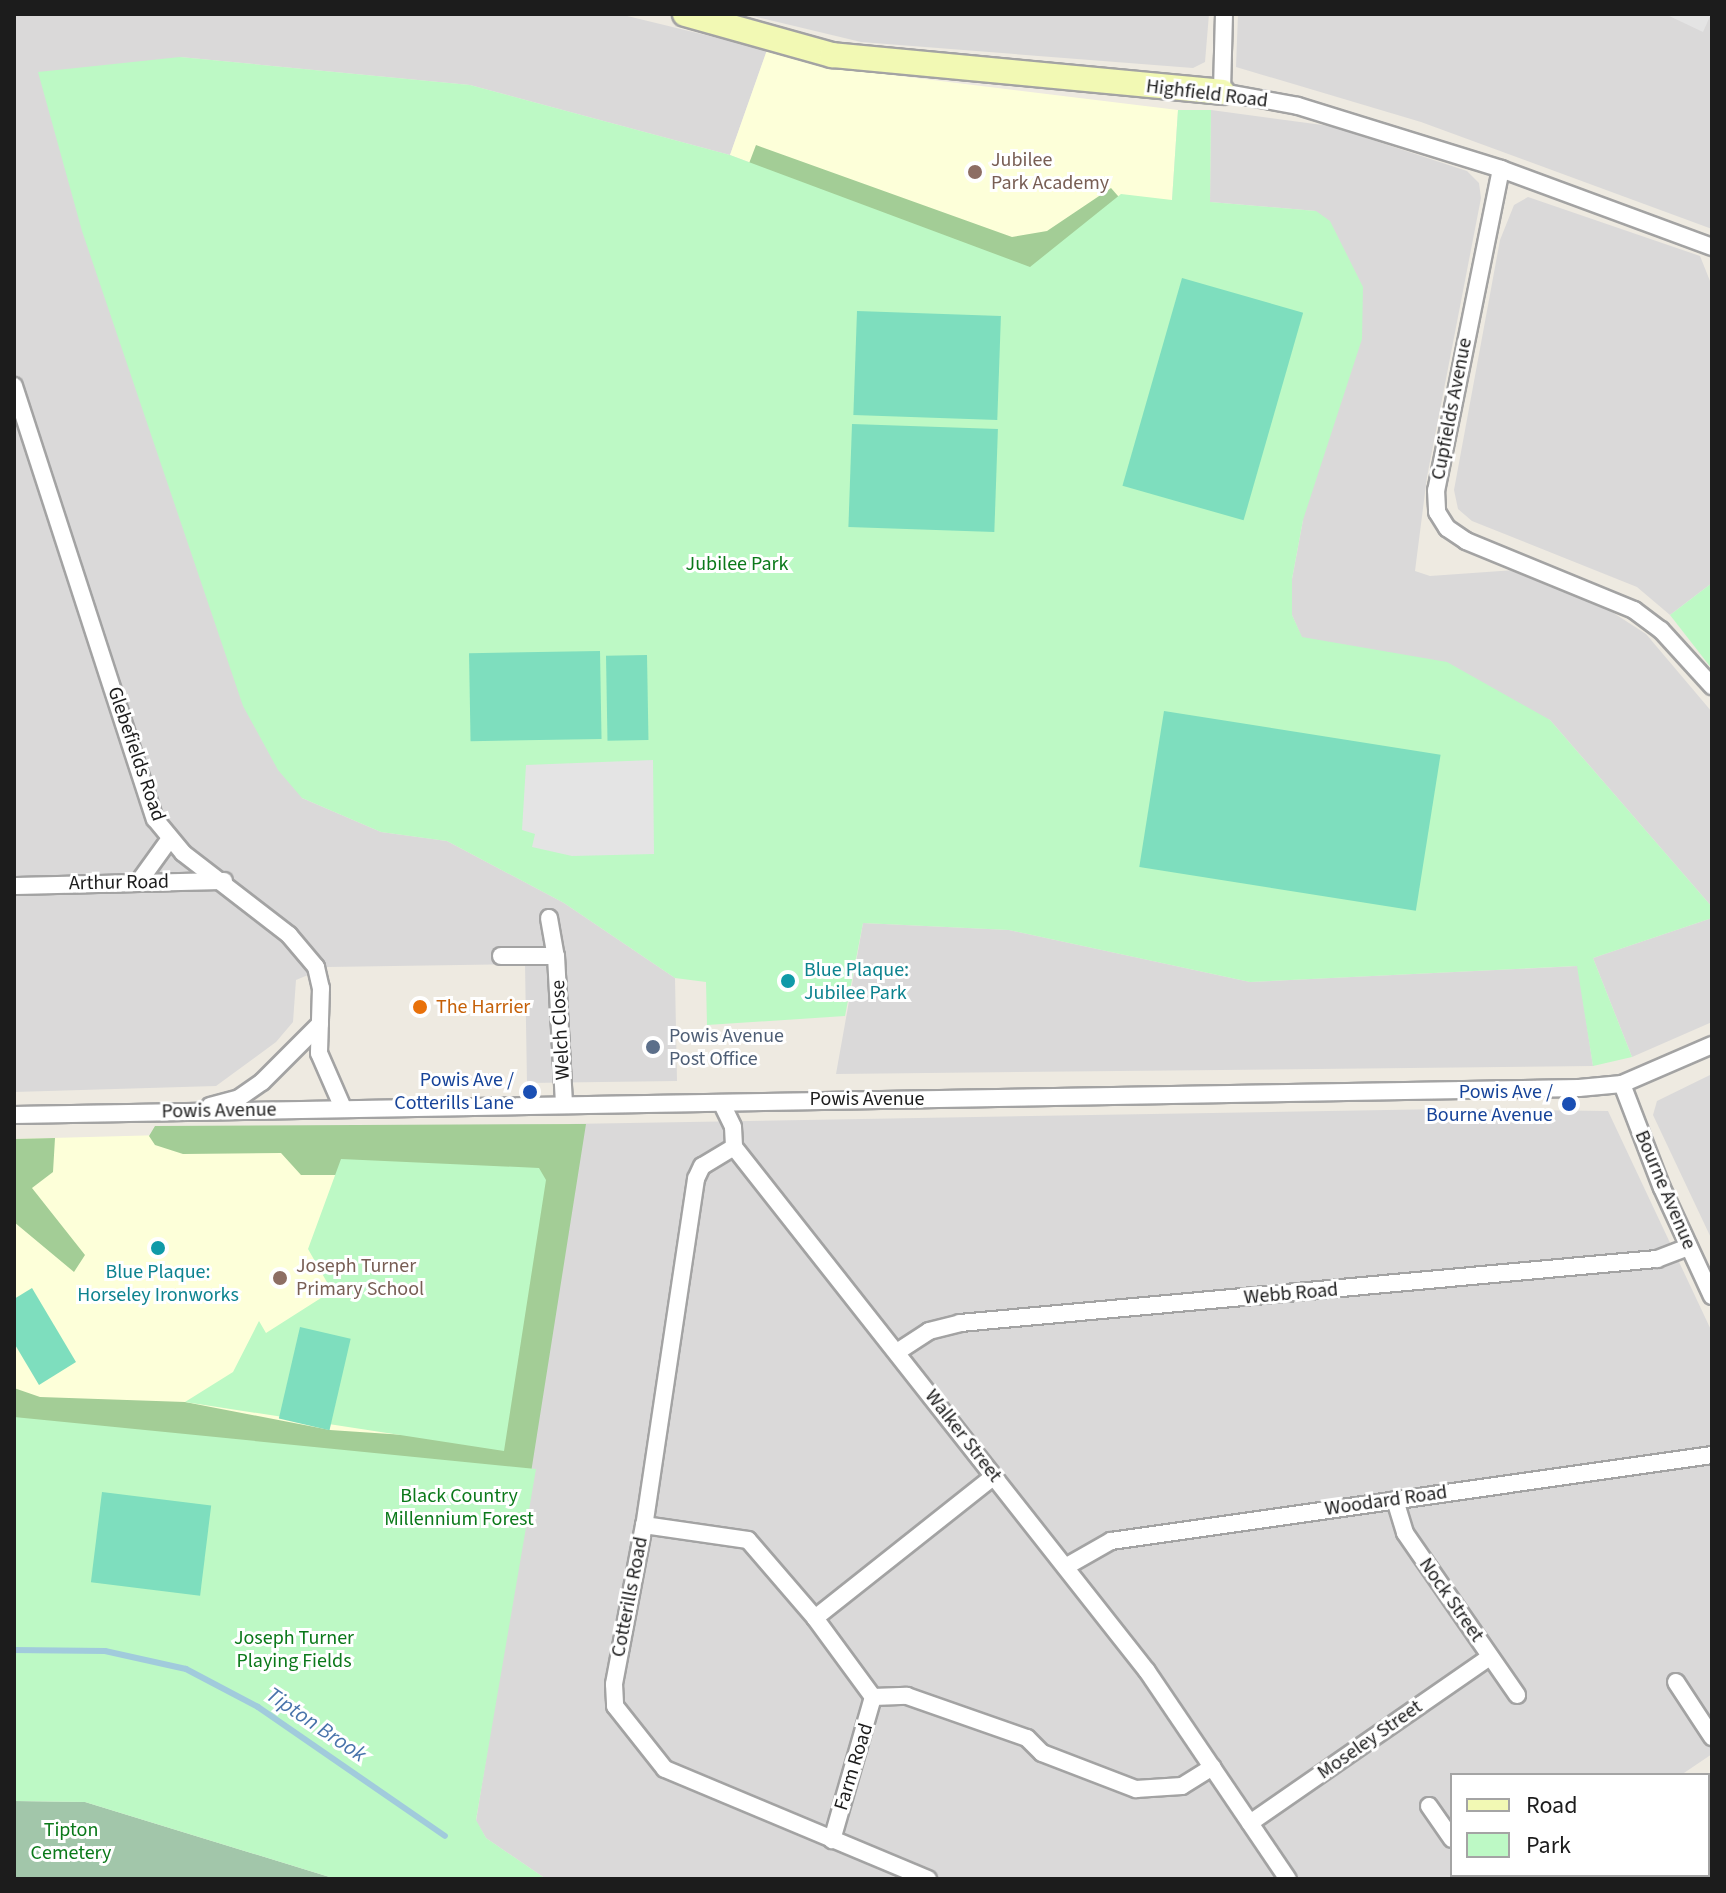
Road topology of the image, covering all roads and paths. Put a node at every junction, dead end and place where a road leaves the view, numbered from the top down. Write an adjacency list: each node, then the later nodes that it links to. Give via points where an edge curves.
1 (685, 14): 3 (street, Highfield Road, via 832,55)
2 (1224, 14): 3 (street)
3 (1222, 92): 4 (street, Highfield Road, via 1298,106)
4 (1501, 169): 5 (street, Highfield Road); 7 (street, Cupfields Avenue, via 1436,490 1437,512 1447,528 1466,541 1634,610 1661,630)
5 (1712, 247)
6 (14, 386): 8 (street, Glebefields Road, via 155,819)
7 (1712, 686)
8 (169, 840): 9 (street, Glebefields Road); 10 (street)
9 (224, 881): 10 (street, Arthur Road); 15 (street, Glebefields Road, via 289,935 316,967)
10 (138, 883): 11 (street, Arthur Road)
11 (14, 886)
12 (549, 918): 14 (street, Welch Close)
13 (501, 956): 14 (street, Welch Close)
14 (556, 956): 18 (street, Welch Close)
15 (320, 1024): 20 (street, Glebefields Road, via 319,1053); 21 (street, via 239,1098)
16 (1712, 1045): 17 (street, Powis Avenue)
17 (1622, 1084): 19 (street, Powis Avenue); 24 (street, Bourne Avenue)
18 (564, 1103): 19 (street, Powis Avenue); 20 (street, Powis Avenue)
19 (722, 1104): 23 (street, Walker Street)
20 (343, 1108): 21 (street, Powis Avenue)
21 (189, 1112): 22 (street, Powis Avenue)
22 (14, 1115)
23 (734, 1147): 26 (street, Walker Street); 30 (street, Cotterills Road, via 702,1166 696,1179)
24 (1689, 1247): 25 (street, Bourne Avenue); 26 (street, Webb Road, via 1657,1259 960,1323 929,1331)
25 (1712, 1296)
26 (897, 1352): 28 (street, Walker Street)
27 (1712, 1455): 29 (street, Woodard Road)
28 (994, 1476): 31 (street, Walker Street); 32 (street)
29 (1395, 1500): 31 (street, Woodard Road, via 1111,1541); 33 (street, Nock Street, via 1405,1533)
30 (644, 1525): 32 (street, Farm Road, via 748,1540); 42 (street, Cotterills Road, via 614,1684 622,1717 665,1769)
31 (1067, 1566): 38 (street, Walker Street)
32 (815, 1618): 36 (street, Farm Road)
33 (1490, 1657): 35 (street, Nock Street); 40 (street, Moseley Street)
34 (1676, 1682): 37 (street)
35 (1517, 1695)
36 (873, 1697): 38 (street, via 922,1701 1027,1738 1042,1753 1136,1789 1182,1786); 42 (street, Farm Road)
37 (1712, 1737)
38 (1212, 1767): 40 (street, Walker Street)
39 (1429, 1806): 41 (street)
40 (1250, 1823): 44 (street, Walker Street)
41 (1450, 1836)
42 (832, 1840): 43 (street, Cotterills Road)
43 (928, 1879)
44 (1288, 1879)

